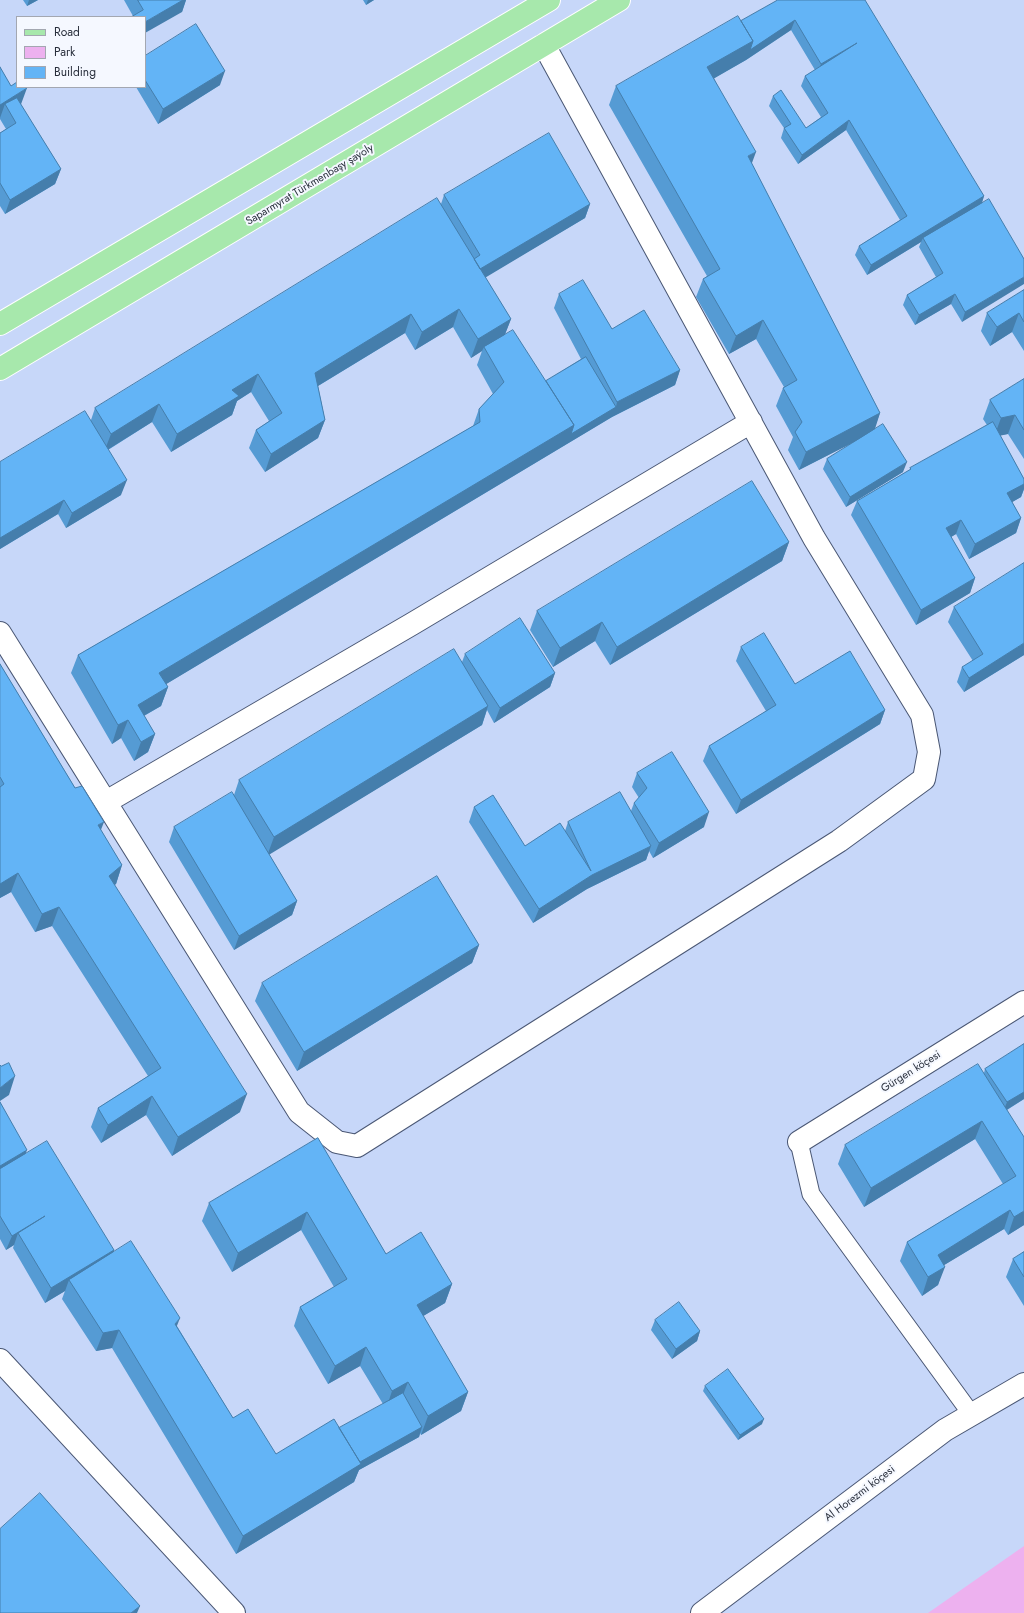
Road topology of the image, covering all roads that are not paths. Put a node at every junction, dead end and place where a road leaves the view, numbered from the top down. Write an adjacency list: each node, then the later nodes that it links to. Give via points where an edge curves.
1 (549, 0): 4 (main road)
2 (619, 0): 3 (main road, Saparmyrat Türkmenbaşy şaýoly)
3 (544, 45): 5 (main road, Saparmyrat Türkmenbaşy şaýoly); 6 (street)
4 (0, 324)
5 (0, 369)
6 (751, 422): 8 (street); 8 (street, via 814,538 922,715 929,752 924,779 839,841 357,1146 338,1142 299,1112)
7 (0, 633): 8 (street)
8 (106, 802)
9 (1024, 1002): 10 (street, Gürgen köçesi)
10 (799, 1142): 13 (lane, via 811,1194)
11 (0, 1360): 14 (street)
12 (1024, 1384): 13 (street, Al Horezmi köçesi)
13 (972, 1415): 15 (street, Al Horezmi köçesi, via 945,1430)
14 (234, 1613)
15 (702, 1613)

